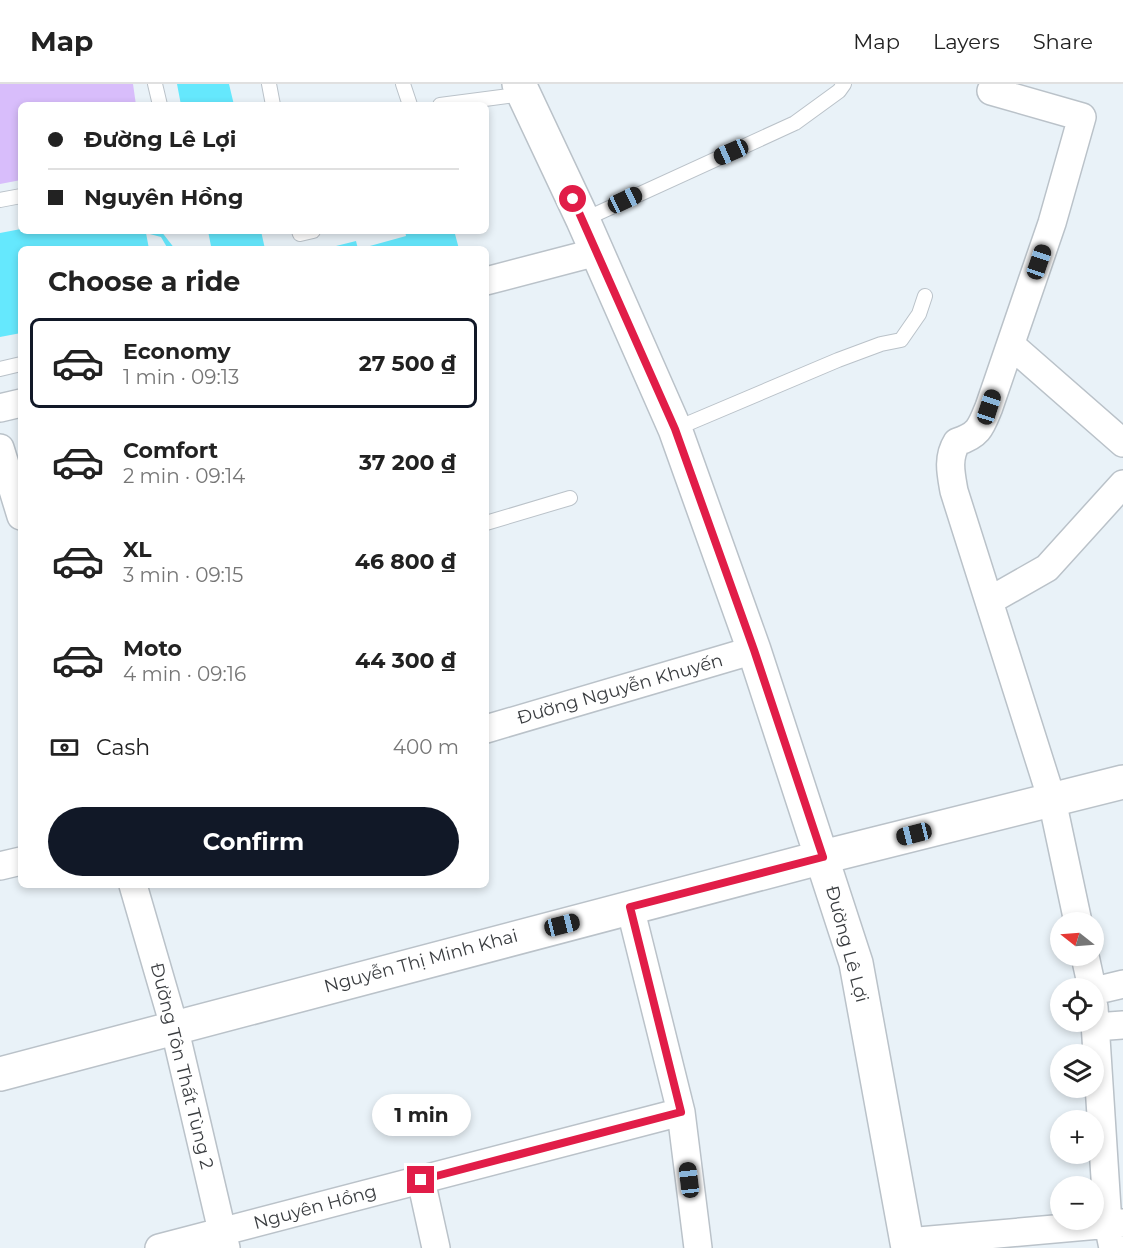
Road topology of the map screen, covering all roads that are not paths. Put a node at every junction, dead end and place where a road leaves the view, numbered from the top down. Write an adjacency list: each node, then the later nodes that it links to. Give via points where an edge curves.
1 (156, 84): 7 (lane)
2 (269, 84): 8 (lane)
3 (403, 84): 9 (lane)
4 (844, 84): 13 (lane, via 795,123)
5 (521, 89): 10 (lane); 13 (main road, Đường Lê Lợi)
6 (991, 91): 17 (street, via 1083,117)
7 (159, 102)
8 (272, 102)
9 (409, 102)
10 (455, 102)
11 (18, 197): 12 (lane)
12 (0, 200)
13 (583, 220): 14 (main road, Đường Lê Lợi)
14 (597, 252): 15 (street); 22 (main road, Đường Lê Lợi)
15 (489, 280)
16 (925, 296): 22 (lane, via 919,314 901,340 838,360)
17 (1011, 345): 23 (street); 29 (street, via 981,427 972,437 957,442 951,452 954,491)
18 (18, 365): 19 (lane)
19 (0, 369)
20 (18, 404): 21 (street)
21 (0, 408)
22 (675, 429): 30 (main road, Đường Lê Lợi)
23 (1123, 443)
24 (0, 448): 27 (street)
25 (1123, 484): 29 (street, via 1047,568)
26 (570, 498): 28 (lane)
27 (18, 506)
28 (489, 522)
29 (989, 601): 33 (street)
30 (754, 650): 31 (street, Đường Nguyễn Khuyến); 34 (main road, Đường Lê Lợi)
31 (489, 728)
32 (1123, 782): 33 (main road, Nguyễn Thị Minh Khai)
33 (1052, 800): 34 (main road, Nguyễn Thị Minh Khai); 39 (street)
34 (823, 857): 38 (main road, Nguyễn Thị Minh Khai); 51 (main road, Đường Lê Lợi, via 856,963)
35 (18, 862): 36 (street)
36 (0, 866)
37 (134, 888): 44 (street, Đường Tôn Thất Tùng 2)
38 (630, 907): 44 (main road, Nguyễn Thị Minh Khai); 47 (street)
39 (1076, 912)
40 (1123, 984): 41 (street)
41 (1104, 988)
42 (1104, 1020): 43 (street)
43 (1123, 1025)
44 (174, 1026): 46 (main road, Nguyễn Thị Minh Khai); 50 (street, Đường Tôn Thất Tùng 2)
45 (1095, 1032): 49 (street)
46 (0, 1074)
47 (681, 1112): 48 (street, Nguyên Hồng); 54 (street)
48 (421, 1180): 50 (street, Nguyên Hồng); 53 (street)
49 (1114, 1232): 51 (street)
50 (224, 1240): 52 (street, Nguyên Hồng)
51 (908, 1245)
52 (159, 1248)
53 (436, 1248)
54 (698, 1248)

